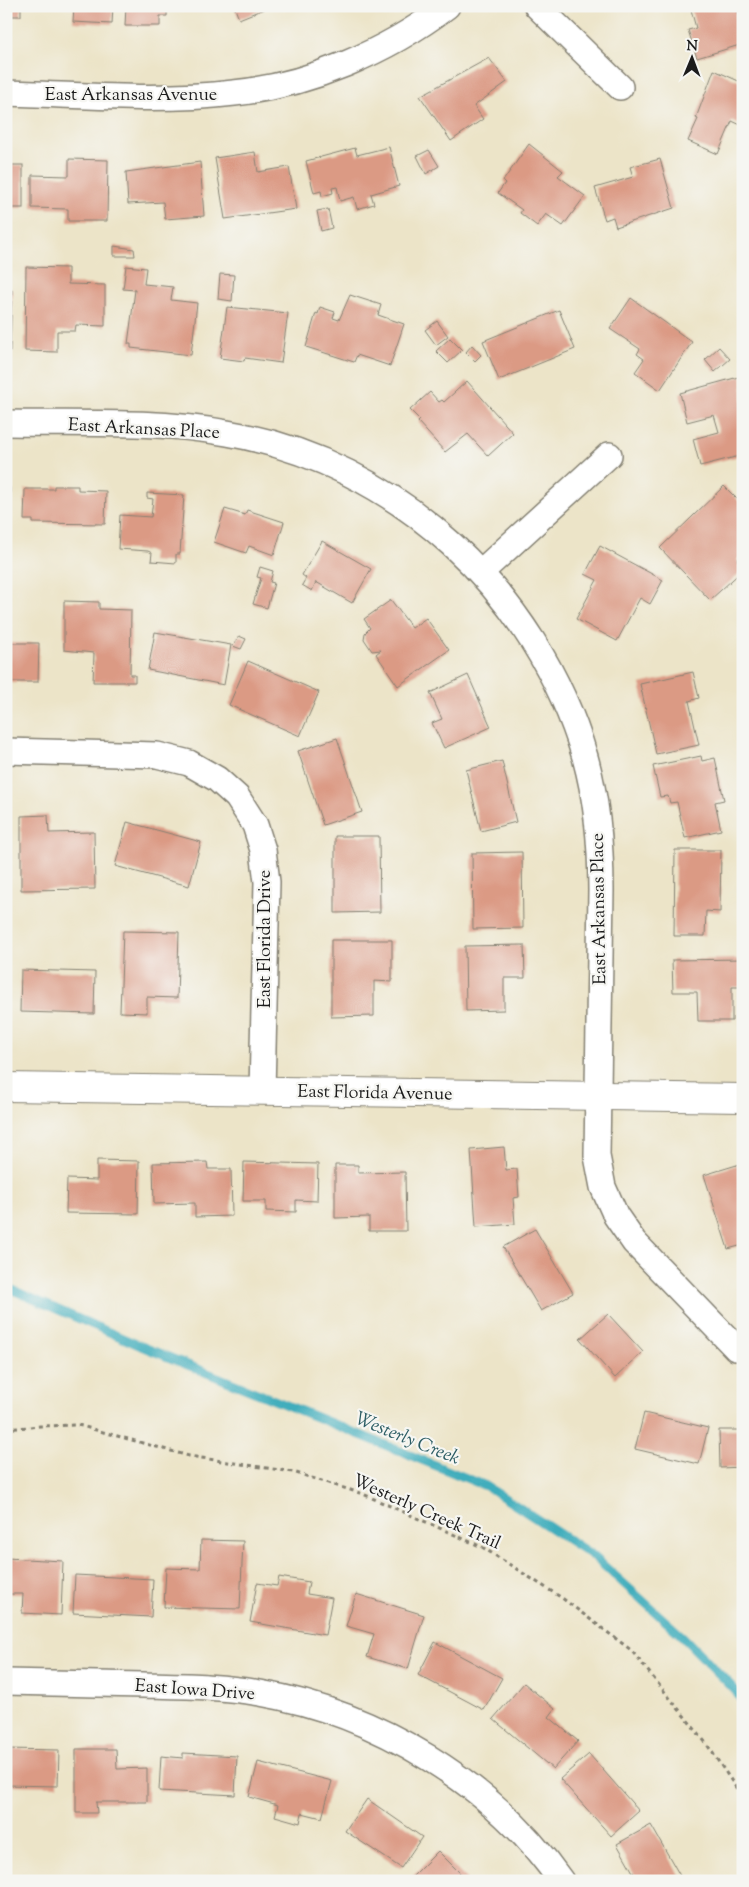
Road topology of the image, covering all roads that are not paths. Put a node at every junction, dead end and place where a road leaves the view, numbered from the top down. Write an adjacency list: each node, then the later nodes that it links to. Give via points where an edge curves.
1 (446, 6): 4 (street, East Arkansas Avenue, via 393,41 350,62 282,84 188,97)
2 (537, 6): 3 (street)
3 (620, 87)
4 (6, 93)
5 (6, 423): 7 (street, East Arkansas Place, via 181,427 228,433 274,444 319,459 383,491 422,518)
6 (609, 455): 7 (street)
7 (482, 572): 11 (street, East Arkansas Place, via 526,628 550,669 570,712 589,776 601,861)
8 (6, 751): 10 (street, East Florida Drive, via 157,754 189,763 217,779 236,797 258,833 267,882)
9 (6, 1087): 10 (street, East Florida Avenue)
10 (262, 1091): 11 (street, East Florida Avenue)
11 (597, 1096): 12 (street, East Florida Avenue); 13 (street, East Arkansas Place, via 597,1156 603,1187 616,1216 634,1242)
12 (743, 1098)
13 (736, 1348)
14 (6, 1682): 15 (street, East Iowa Drive, via 211,1687 269,1695 348,1718 403,1743 486,1799 522,1834)
15 (561, 1881)

